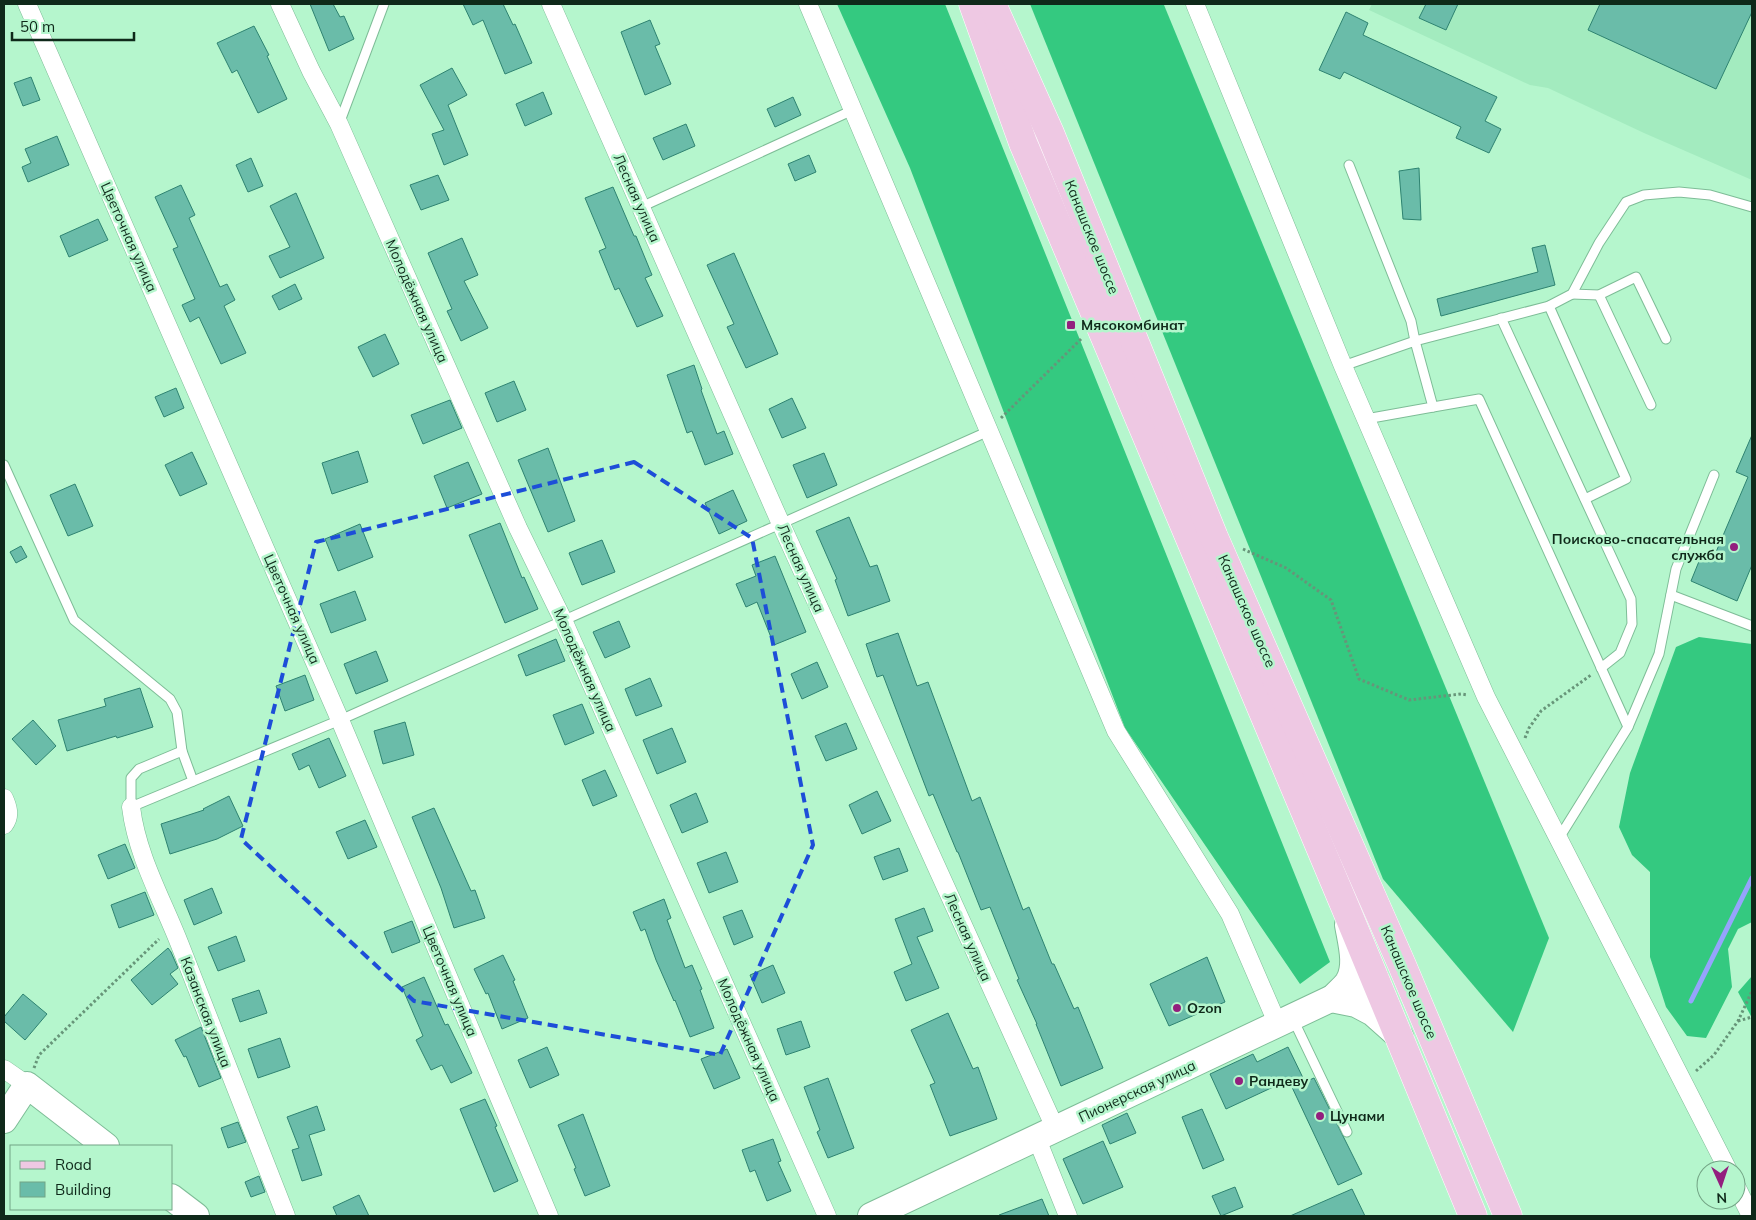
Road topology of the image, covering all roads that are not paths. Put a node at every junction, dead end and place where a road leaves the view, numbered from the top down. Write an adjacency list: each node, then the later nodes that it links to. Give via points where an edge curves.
1 (27, 4): 33 (street, Цветочная улица)
2 (280, 4): 10 (street, Молодёжная улица)
3 (384, 4): 10 (lane)
4 (551, 4): 12 (street, Лесная улица)
5 (808, 4): 9 (street)
6 (974, 4): 41 (main road, Канашское шоссе, via 1023,143)
7 (992, 4): 42 (main road, Канашское шоссе, via 1050,133 1214,537)
8 (1195, 4): 20 (street)
9 (854, 110): 12 (lane); 24 (street)
10 (339, 124): 30 (street, Молодёжная улица, via 518,528)
11 (1349, 164): 19 (lane, via 1411,321)
12 (641, 207): 28 (street, Лесная улица)
13 (1752, 207): 14 (lane, via 1710,195 1679,192 1644,195 1626,202 1599,243)
14 (1572, 294): 15 (lane); 16 (lane)
15 (1599, 296): 18 (lane, via 1636,277); 21 (lane)
16 (1549, 306): 17 (lane); 27 (lane, via 1626,480)
17 (1501, 318): 19 (lane); 27 (lane)
18 (1666, 338)
19 (1414, 341): 20 (lane); 22 (lane)
20 (1343, 366): 23 (street)
21 (1652, 405)
22 (1433, 407): 23 (lane); 32 (lane, via 1479,399)
23 (1366, 419): 40 (street, via 1486,697)
24 (989, 430): 28 (lane); 45 (street, via 1116,731 1230,914)
25 (4, 465): 35 (lane, via 74,620 170,700 178,712)
26 (1714, 475): 29 (lane, via 1676,569)
27 (1585, 499): 32 (lane, via 1631,598 1632,624 1620,653)
28 (781, 524): 30 (lane); 51 (street, Лесная улица)
29 (1671, 595): 31 (lane); 34 (lane, via 1660,654)
30 (563, 620): 33 (lane); 58 (street, Молодёжная улица)
31 (1752, 626)
32 (1601, 668): 34 (lane)
33 (340, 720): 36 (lane); 57 (street, Цветочная улица)
34 (1628, 727): 40 (lane)
35 (182, 751): 36 (lane); 38 (lane, via 139,769 131,778)
36 (193, 780): 38 (lane)
37 (4, 798): 39 (street, via 9,809)
38 (131, 807): 56 (street, Казанская улица, via 147,870)
39 (4, 825)
40 (1559, 838): 53 (street)
41 (1346, 909): 43 (main road, Канашское шоссе); 44 (street, via 1352,972 1348,982)
42 (1402, 965): 43 (main road, Пионерская улица); 62 (main road, Канашское шоссе)
43 (1375, 978): 44 (street, Пионерская улица); 46 (main road, Канашское шоссе)
44 (1331, 999): 45 (street, Пионерская улица); 46 (street, via 1356,1004 1373,1013)
45 (1285, 1022): 50 (lane); 51 (street, Пионерская улица)
46 (1400, 1037): 61 (main road, Канашское шоссе)
47 (4, 1069): 48 (street)
48 (27, 1085): 49 (street); 52 (street)
49 (4, 1120)
50 (1347, 1132)
51 (1046, 1134): 59 (street, Пионерская улица); 60 (street, Лесная улица)
52 (105, 1145)
53 (1723, 1160)
54 (172, 1198): 55 (street)
55 (196, 1216)
56 (286, 1216)
57 (549, 1216)
58 (827, 1216)
59 (871, 1216)
60 (1068, 1216)
61 (1473, 1216)
62 (1508, 1216)

